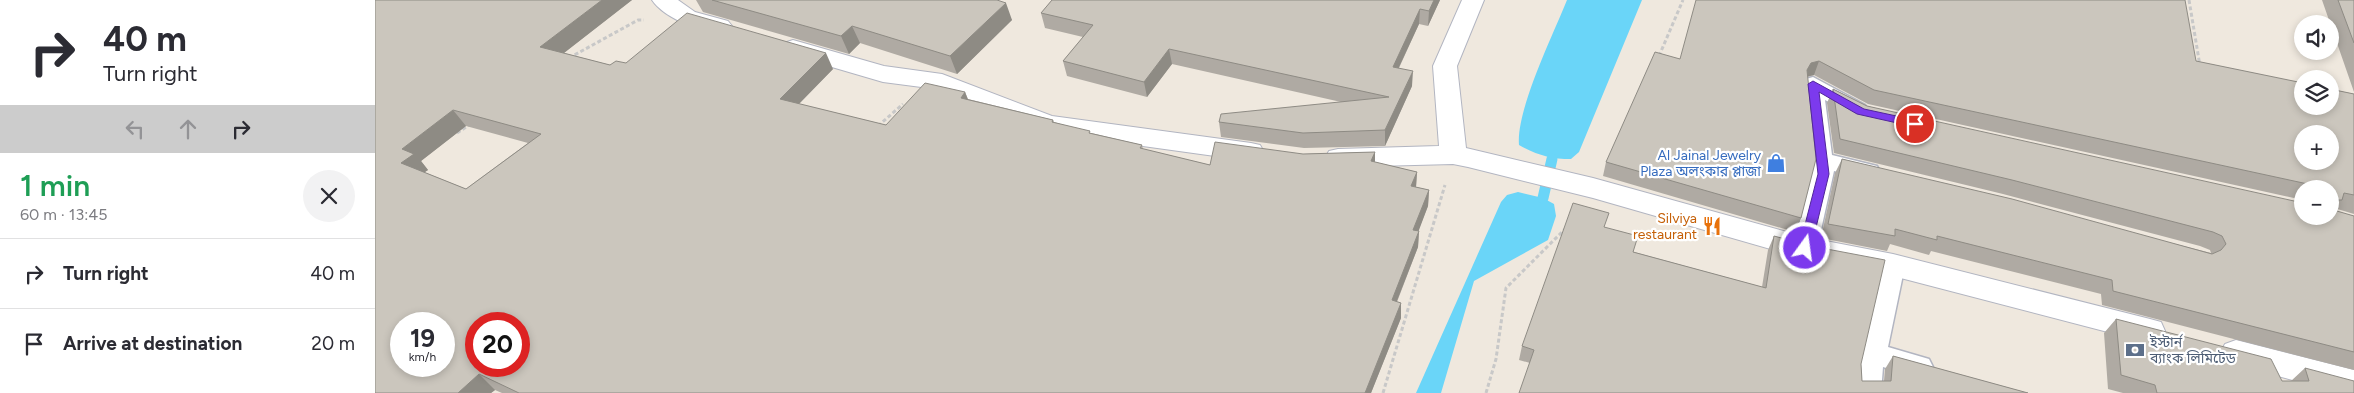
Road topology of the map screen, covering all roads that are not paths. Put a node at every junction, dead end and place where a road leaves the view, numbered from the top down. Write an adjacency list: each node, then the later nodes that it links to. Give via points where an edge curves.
1 (663, 0): 3 (street, via 687,17)
2 (1473, 0): 7 (street, via 1445,66)
3 (743, 33)
4 (771, 41): 6 (street, via 883,74 933,80 1049,124)
5 (1879, 116): 9 (lane, via 1861,112 1813,84)
6 (1278, 156)
7 (1461, 156): 8 (street); 11 (street, via 1598,189)
8 (1314, 159)
9 (1821, 160): 10 (lane); 11 (lane, via 1823,174)
10 (1888, 176)
11 (1805, 248): 12 (street)
12 (1893, 265): 13 (street); 15 (lane)
13 (2173, 337)
14 (2210, 346): 17 (street, via 2272,373)
15 (1873, 353): 16 (lane); 18 (lane)
16 (1945, 374)
17 (2354, 383)
18 (1868, 393)

